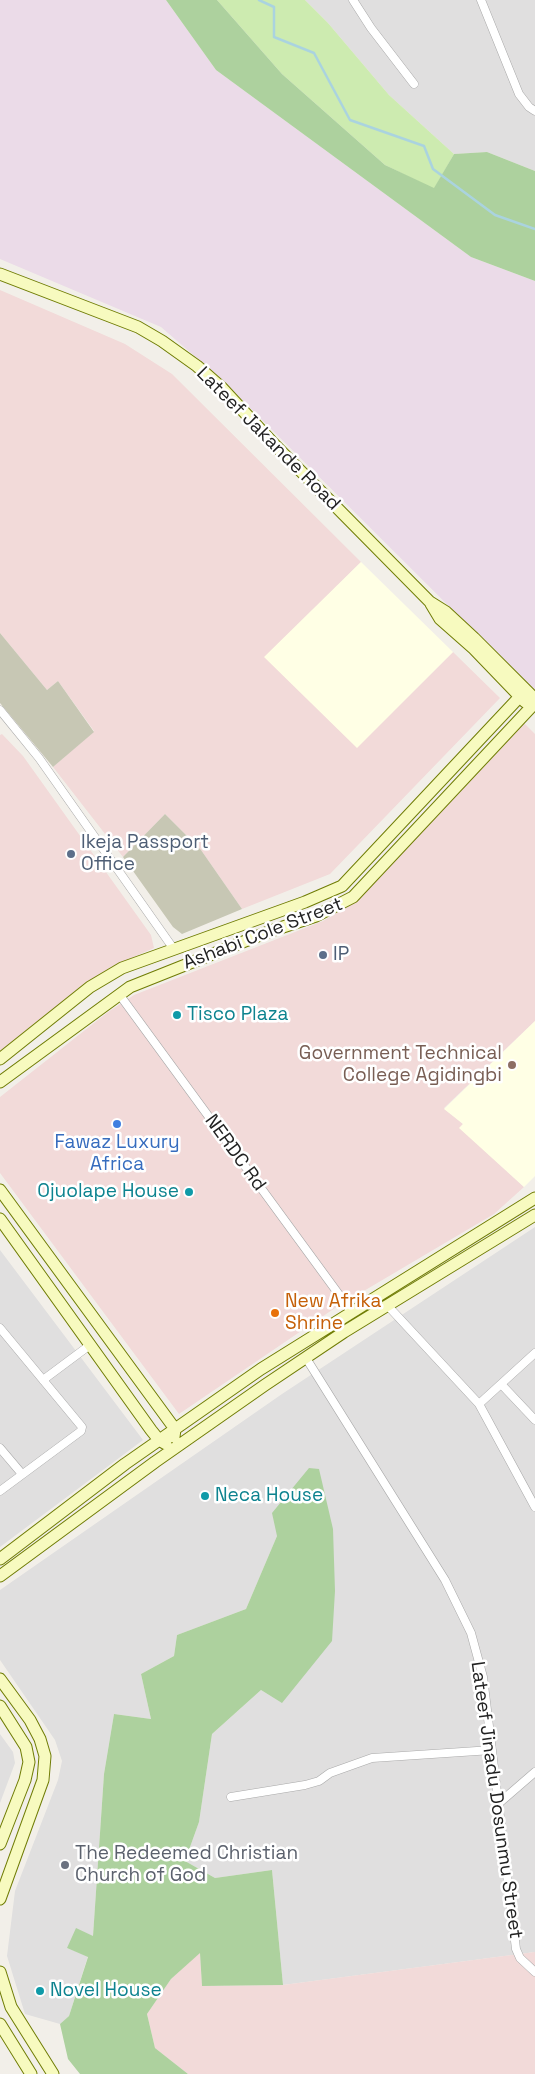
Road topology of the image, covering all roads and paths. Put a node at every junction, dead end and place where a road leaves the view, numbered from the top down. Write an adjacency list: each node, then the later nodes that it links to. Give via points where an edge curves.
1 (353, 0): 3 (street)
2 (481, 0): 4 (street, via 519,94)
3 (414, 84)
4 (535, 110)
5 (0, 274): 6 (street, Lateef Jakande Road, via 138,327 179,352 222,388)
6 (523, 693): 7 (street, Lateef Jakande Road); 9 (street, Ashabi Cole Street)
7 (534, 705): 10 (street, Ashabi Cole Street)
8 (2, 715): 11 (street, via 39,758)
9 (484, 735): 10 (street); 11 (street, Ashabi Cole Street, via 342,886 306,902)
10 (496, 746): 12 (street, Ashabi Cole Street, via 353,897 316,916 164,972)
11 (173, 948): 13 (street, Ashabi Cole Street, via 106,976)
12 (119, 994): 14 (street, Ashabi Cole Street); 22 (street, NERDC Rd)
13 (0, 1059)
14 (0, 1082)
15 (0, 1190): 27 (street)
16 (535, 1198): 19 (street)
17 (535, 1215): 20 (street)
18 (0, 1219): 24 (street)
19 (448, 1253): 20 (street); 22 (street)
20 (455, 1265): 21 (street)
21 (388, 1306): 26 (street); 31 (street)
22 (351, 1311): 33 (street)
23 (0, 1328): 28 (street)
24 (90, 1345): 28 (street); 30 (street)
25 (535, 1353): 29 (street)
26 (306, 1358): 36 (street); 46 (street, Lateef Jinadu Dosunmu Street, via 461,1609 483,1677)
27 (138, 1378): 30 (street); 33 (street)
28 (43, 1380): 37 (street, via 82,1427 81,1431)
29 (501, 1384): 31 (street); 32 (street)
30 (122, 1390): 34 (street)
31 (479, 1404): 39 (street)
32 (535, 1420)
33 (175, 1429): 34 (street); 36 (street)
34 (159, 1440): 36 (street); 40 (street)
35 (0, 1448): 37 (street)
36 (174, 1448): 41 (street)
37 (22, 1474): 38 (street)
38 (0, 1491)
39 (535, 1507)
40 (0, 1558)
41 (0, 1576)
42 (0, 1679): 43 (street)
43 (10, 1693): 44 (street); 51 (street, via 40,1739 45,1756 43,1780)
44 (0, 1701)
45 (0, 1706): 50 (street, via 26,1746 28,1762 25,1780)
46 (492, 1750): 48 (street, via 372,1758 330,1773 320,1781); 49 (street, Lateef Jinadu Dosunmu Street)
47 (535, 1772): 49 (street)
48 (231, 1797)
49 (498, 1804): 53 (street, Lateef Jinadu Dosunmu Street, via 516,1949 520,1958)
50 (0, 1844)
51 (0, 1899)
52 (0, 1972): 56 (street, via 11,2006)
53 (535, 1972)
54 (0, 2024): 55 (street)
55 (31, 2074)
56 (53, 2074)

